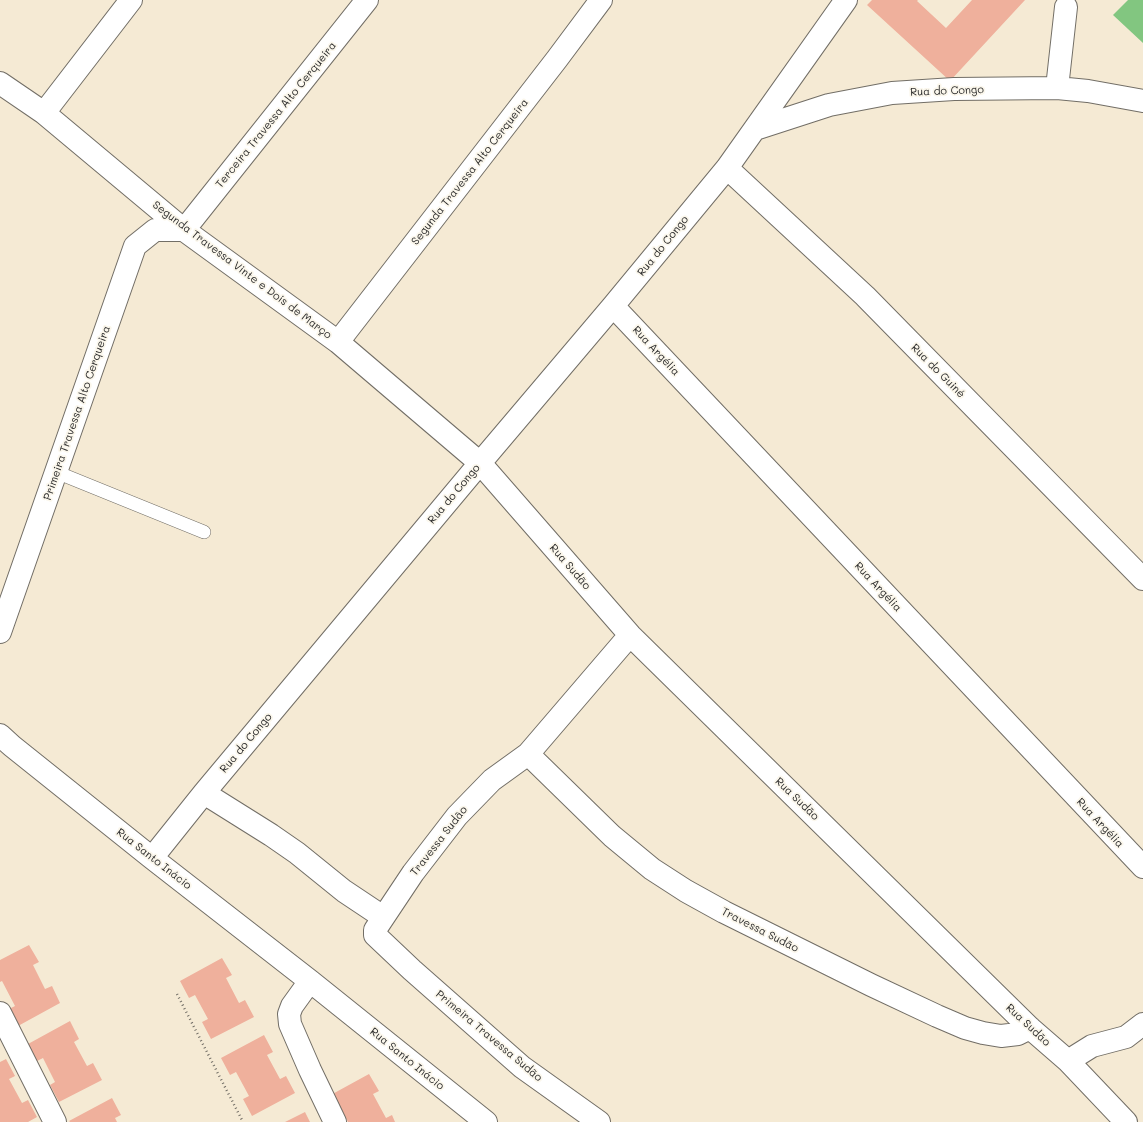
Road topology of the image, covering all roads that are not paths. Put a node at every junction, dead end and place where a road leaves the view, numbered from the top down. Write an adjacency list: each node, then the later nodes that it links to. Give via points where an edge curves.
1 (131, 0): 9 (street)
2 (367, 0): 12 (street, Terceira Travessa Alto Cerqueira)
3 (601, 0): 14 (street, Segunda Travessa Alto Cerqueira)
4 (846, 0): 10 (street, Rua do Congo)
5 (1066, 2): 7 (street)
6 (1, 86): 9 (street, Segunda Travessa Vinte e Dois de Março)
7 (1056, 88): 8 (street, Rua do Congo); 10 (street, Rua do Congo, via 954,89 892,93 829,105)
8 (1143, 101)
9 (44, 113): 12 (street, Segunda Travessa Vinte e Dois de Março)
10 (755, 129): 11 (street, Rua do Congo)
11 (727, 168): 13 (street, Rua do Congo); 18 (street, Rua do Guiné, via 864,296)
12 (184, 230): 14 (street, Segunda Travessa Vinte e Dois de Março); 16 (street, Primeira Travessa Alto Cerqueira, via 155,230 135,246)
13 (614, 306): 15 (street, Rua do Congo); 25 (street, Rua Argélia)
14 (338, 342): 15 (street, Segunda Travessa Vinte e Dois de Março)
15 (480, 463): 20 (street, Rua Sudão); 23 (street, Rua do Congo)
16 (56, 472): 17 (lane); 19 (street, Primeira Travessa Alto Cerqueira)
17 (204, 532)
18 (1143, 579)
19 (0, 632)
20 (630, 635): 22 (street, Travessa Sudão); 31 (street, Rua Sudão)
21 (0, 734): 24 (street, Rua Santo Inácio)
22 (528, 754): 26 (street, Travessa Sudão, via 492,780 458,816 413,873); 31 (street, Travessa Sudão, via 612,836 652,869 724,912 871,985 965,1028 1001,1036 1018,1034)
23 (204, 793): 24 (street, Rua do Congo); 26 (street, via 297,853)
24 (152, 858): 28 (street, Rua Santo Inácio)
25 (1141, 860)
26 (383, 917): 27 (street, Travessa Sudão, via 375,930 375,935)
27 (383, 942): 36 (street, Primeira Travessa Sudão, via 522,1067)
28 (310, 981): 34 (street, via 292,1006 289,1020); 35 (street, Rua Santo Inácio)
29 (0, 1013): 33 (street)
30 (1143, 1024): 32 (street, via 1126,1037 1092,1046)
31 (1030, 1028): 32 (street, Rua Sudão)
32 (1068, 1061): 37 (street, Rua Sudão)
33 (55, 1122)
34 (335, 1122)
35 (486, 1122)
36 (599, 1122)
37 (1126, 1122)

